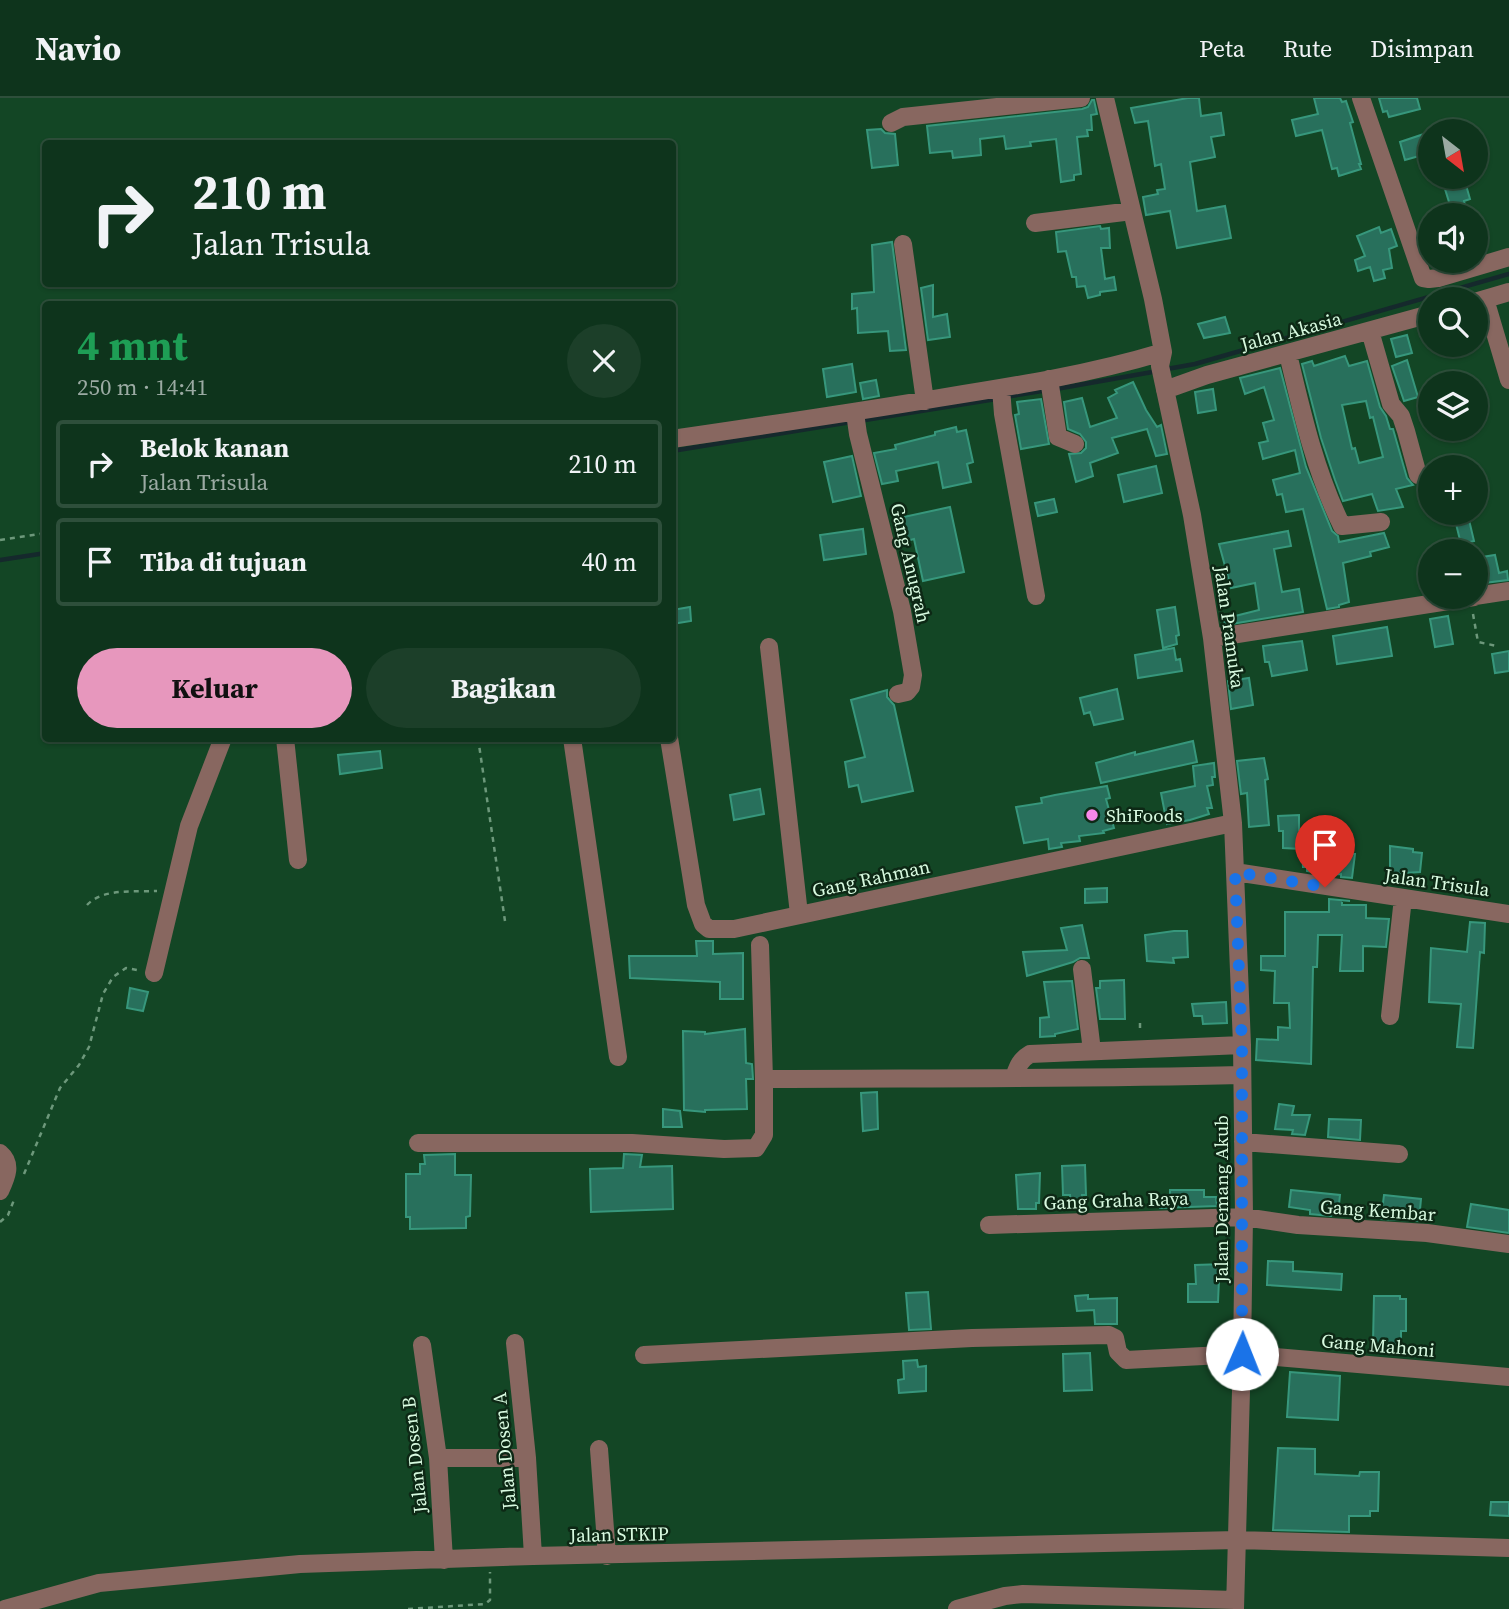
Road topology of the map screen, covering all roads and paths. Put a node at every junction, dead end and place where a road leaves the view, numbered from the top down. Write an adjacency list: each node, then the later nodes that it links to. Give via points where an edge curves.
1 (1081, 98): 4 (street, via 903,117)
2 (1105, 98): 5 (street, Jalan Pramuka)
3 (1361, 98): 8 (street, via 1423,278 1438,278)
4 (891, 124)
5 (1132, 211): 6 (street); 15 (street, Jalan Pramuka, via 1153,299)
6 (1035, 223)
7 (903, 244): 19 (street)
8 (1509, 257)
9 (1509, 292): 10 (street)
10 (1488, 298)
11 (1418, 317): 13 (street, Jalan Akasia)
12 (1488, 322): 16 (street)
13 (1370, 331): 14 (street, Jalan Akasia); 23 (street)
14 (1288, 354): 15 (street, Jalan Akasia, via 1207,375); 24 (street, via 1311,451 1342,526)
15 (1163, 373): 17 (street, Jalan Akasia, via 1110,368); 32 (street, Jalan Pramuka)
16 (1509, 380)
17 (1050, 389): 18 (street, Jalan Akasia); 22 (street, via 1058,437)
18 (1002, 400): 19 (street, Jalan Akasia); 29 (street)
19 (925, 401): 20 (street, Jalan Akasia)
20 (857, 421): 21 (street, Jalan Akasia); 35 (street, Gang Anugrah, via 913,675 911,687)
21 (676, 439)
22 (1075, 444)
23 (1418, 475)
24 (1381, 522)
25 (42, 534): 26 (path)
26 (0, 540)
27 (1509, 591): 28 (street)
28 (1488, 594)
29 (1036, 596)
30 (1418, 606): 32 (street)
31 (1474, 609): 33 (path, via 1478,642)
32 (1212, 638): 41 (street, Jalan Pramuka)
33 (1497, 646)
34 (769, 647): 47 (street)
35 (898, 694)
36 (221, 742): 44 (street, via 189,826)
37 (285, 742): 42 (street)
38 (479, 742): 49 (path)
39 (573, 742): 56 (street)
40 (670, 742): 47 (street, Gang Rahman, via 703,924 709,929 734,929)
41 (1233, 823): 43 (street, Jalan Pramuka); 47 (street, Gang Rahman)
42 (298, 860)
43 (1235, 872): 45 (street, Jalan Trisula); 54 (street, Jalan Demang Akub)
44 (174, 890): 46 (path, via 109,893); 52 (street)
45 (1403, 898): 48 (street, Jalan Trisula); 53 (street)
46 (86, 905)
47 (799, 914)
48 (1509, 914)
49 (505, 921)
50 (760, 945): 59 (street)
51 (1082, 969): 55 (street)
52 (154, 973): 64 (path, via 126,968 113,977 103,994 89,1047 60,1088)
53 (1390, 1016)
54 (1242, 1045): 55 (street); 57 (street, Jalan Demang Akub)
55 (1092, 1051): 58 (street, via 1030,1054 1018,1064)
56 (618, 1057)
57 (1241, 1075): 58 (street); 60 (street, Jalan Demang Akub)
58 (1014, 1077): 59 (street)
59 (764, 1079): 61 (street, via 764,1135 760,1145 750,1150 632,1143)
60 (1242, 1142): 63 (street); 66 (street, Jalan Demang Akub)
61 (418, 1143)
62 (0, 1153): 65 (street, via 6,1161)
63 (1399, 1154)
64 (22, 1180)
65 (9, 1191): 67 (path, via 8,1215)
66 (1244, 1217): 68 (street, Gang Graha Raya); 69 (street, Gang Kembar); 72 (street, Jalan Demang Akub)
67 (0, 1222)
68 (989, 1225)
69 (1509, 1244)
70 (515, 1343): 77 (street, Jalan Dosen A)
71 (422, 1345): 76 (street, Jalan Dosen B)
72 (1242, 1354): 73 (street, Gang Mahoni, via 1126,1360 1109,1335); 74 (street, Gang Mahoni); 78 (street, Jalan Demang Akub)
73 (644, 1355)
74 (1509, 1377)
75 (599, 1450): 81 (street)
76 (438, 1458): 77 (street); 82 (street, Jalan Dosen B)
77 (527, 1458): 80 (street, Jalan Dosen A)
78 (1238, 1547): 79 (street, Jalan STKIP); 81 (street, Jalan STKIP); 84 (street, Jalan Demang Akub)
79 (1509, 1548)
80 (533, 1556): 81 (street, Jalan STKIP); 82 (street, Jalan STKIP)
81 (607, 1556)
82 (444, 1560): 85 (street, Jalan STKIP, via 300,1564 99,1583)
83 (490, 1575): 86 (path, via 490,1600 485,1604)
84 (1235, 1605): 87 (street, via 1023,1594)
85 (5, 1609)
86 (408, 1609)
87 (957, 1609)

